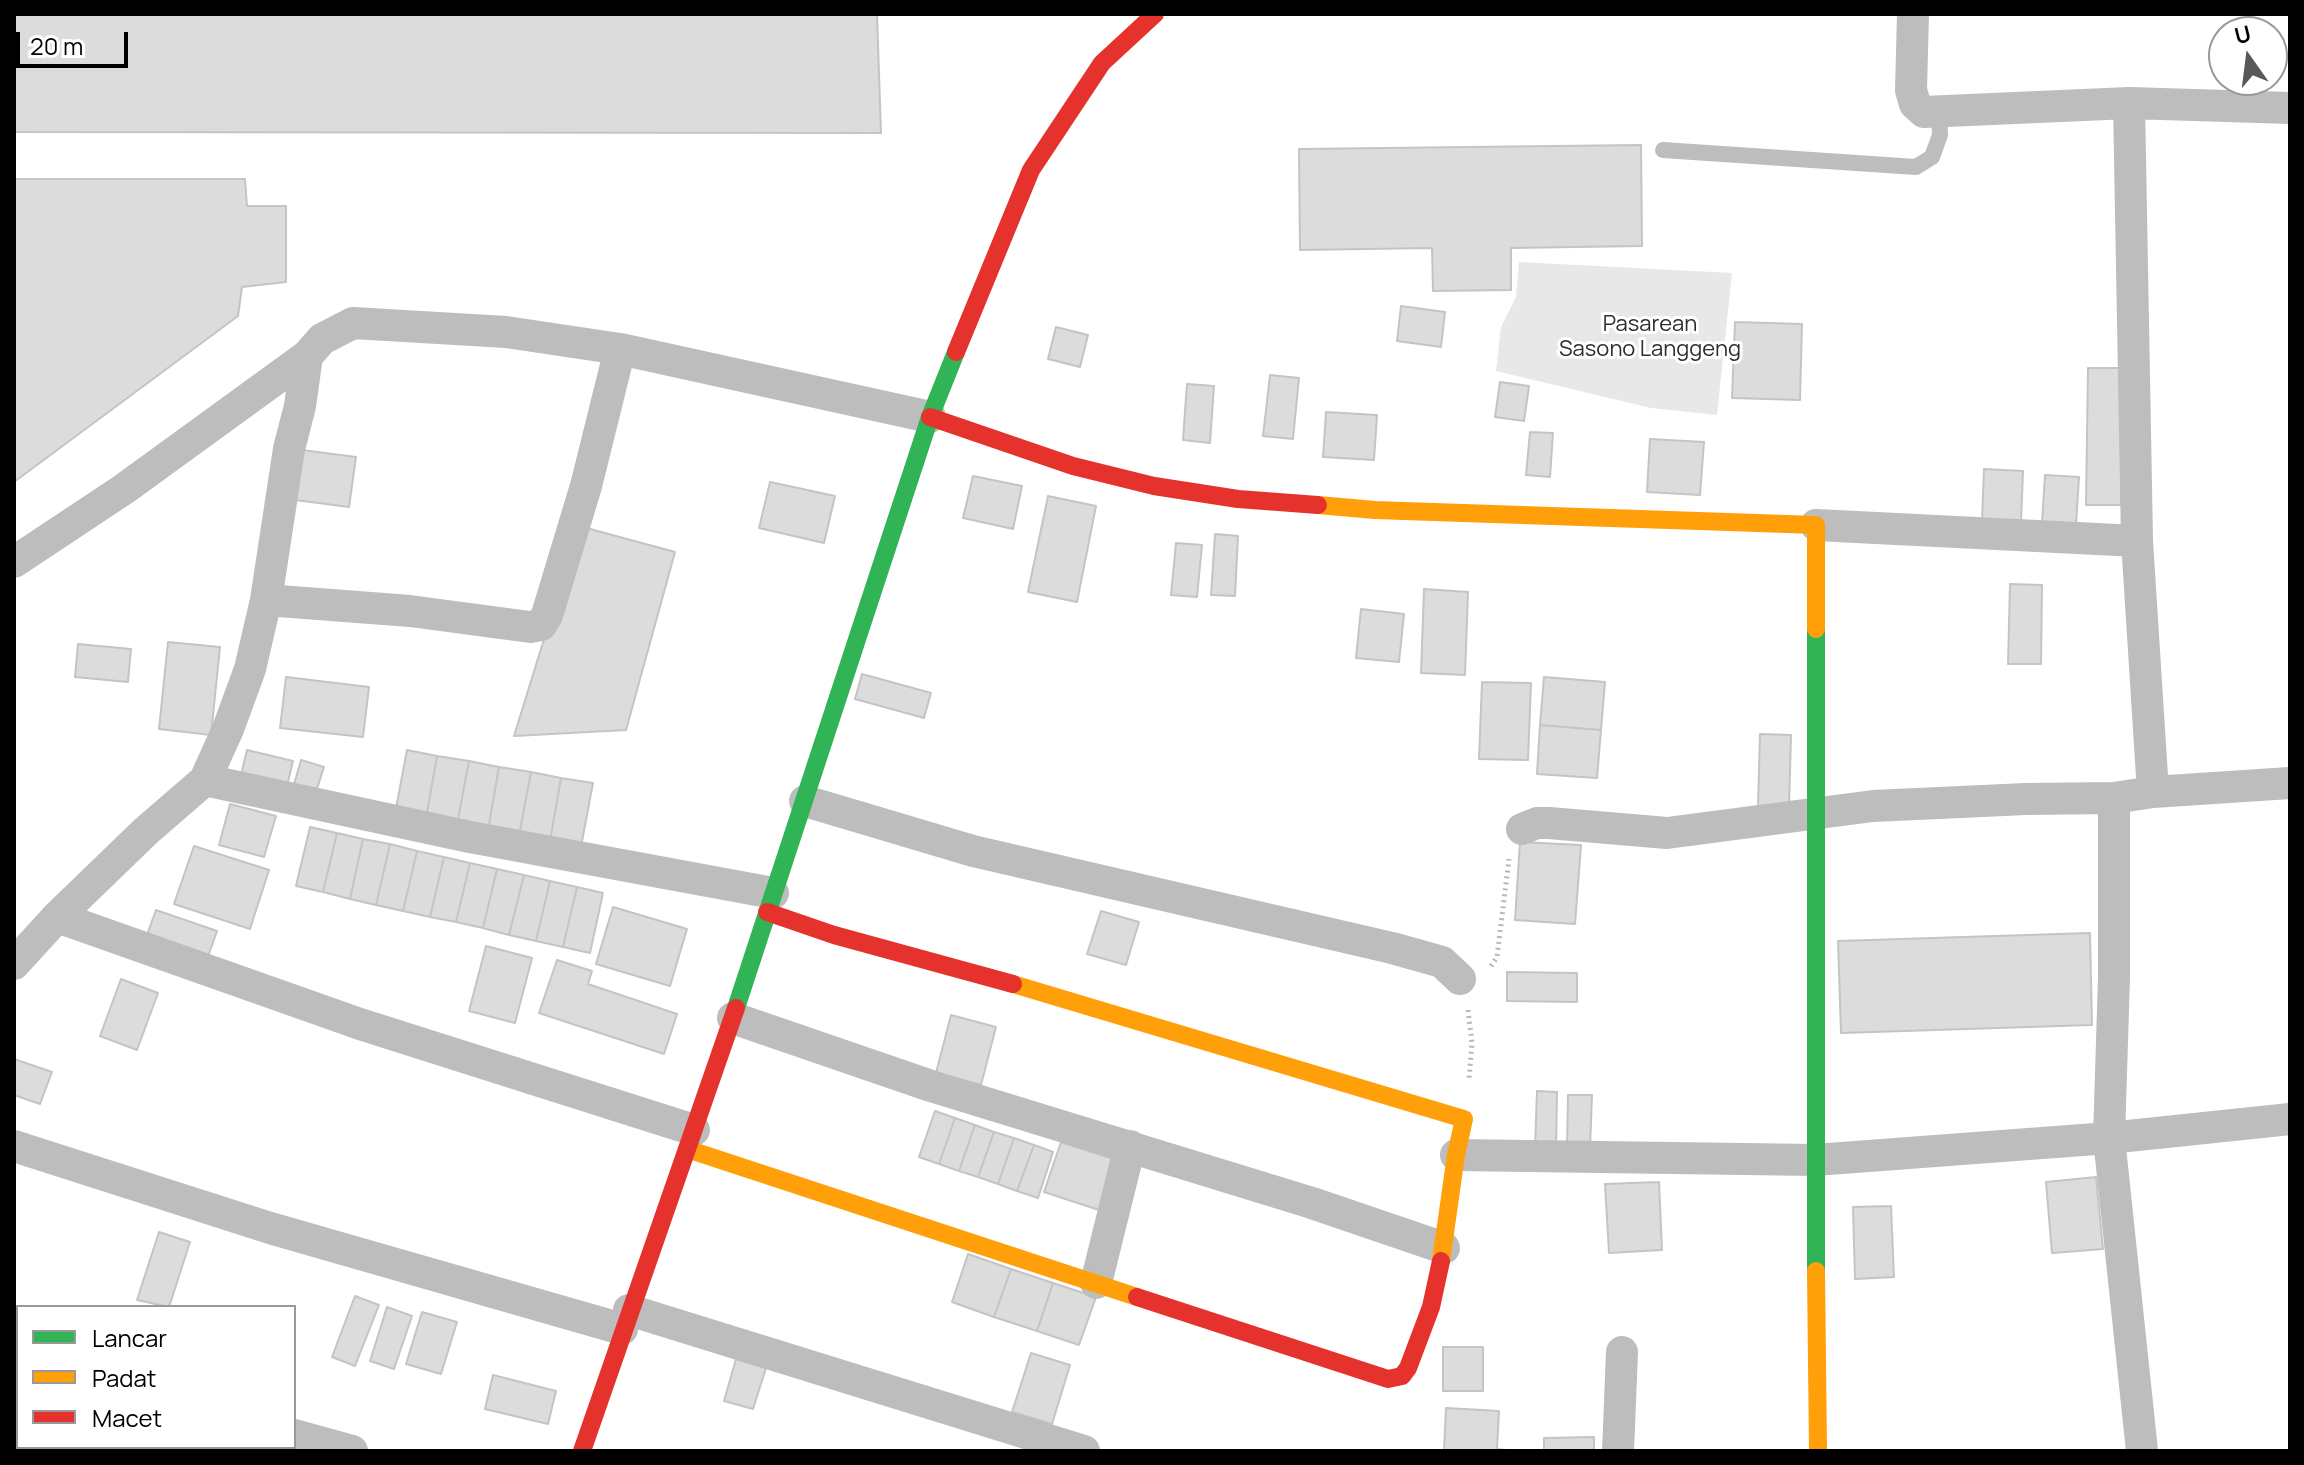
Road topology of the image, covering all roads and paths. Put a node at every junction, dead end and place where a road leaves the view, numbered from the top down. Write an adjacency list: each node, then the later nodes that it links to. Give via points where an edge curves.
1 (1155, 14): 9 (street, via 1102,63 1031,170)
2 (1913, 14): 5 (street, via 1912,98 1919,110)
3 (2129, 103): 4 (street); 5 (street); 11 (street)
4 (2290, 108)
5 (1939, 111): 6 (lane, via 1940,135 1932,157 1916,167)
6 (1663, 150)
7 (620, 349): 8 (street, via 506,332 353,323 322,339); 9 (street); 13 (street, via 586,486 541,625)
8 (307, 356): 12 (street); 13 (street)
9 (930, 417): 10 (street, via 1073,466 1238,499 1375,510); 18 (street)
10 (1816, 525): 11 (street); 19 (street)
11 (2137, 541): 16 (street)
12 (14, 562)
13 (266, 600): 14 (street, via 250,669)
14 (205, 780): 21 (street); 22 (street)
15 (2290, 783): 16 (street)
16 (2153, 792): 17 (street)
17 (2114, 798): 19 (street, via 1873,806); 28 (street)
18 (805, 801): 21 (street); 24 (street, via 973,851 1442,962)
19 (1815, 813): 20 (street, via 1667,833 1549,823); 33 (street)
20 (1522, 829): 24 (path, via 1511,847 1496,962)
21 (770, 902): 25 (street); 26 (street, via 834,935)
22 (57, 917): 23 (street); 29 (street)
23 (14, 964)
24 (1460, 979): 26 (path, via 1472,1043)
25 (733, 1018): 29 (street); 31 (street)
26 (1464, 1119): 32 (street)
27 (2290, 1119): 28 (street)
28 (2109, 1138): 33 (street); 44 (street)
29 (690, 1139): 35 (street); 36 (street)
30 (14, 1146): 36 (street, via 270,1228)
31 (1130, 1146): 34 (street); 35 (street)
32 (1456, 1155): 33 (street); 34 (street)
33 (1815, 1160): 43 (street)
34 (1444, 1248): 35 (street, via 1431,1307 1411,1361 1402,1376 1388,1379)
35 (1096, 1283)
36 (626, 1320): 40 (street); 41 (street)
37 (1622, 1352): 42 (street)
38 (296, 1436): 39 (street)
39 (352, 1451)
40 (582, 1451)
41 (1084, 1451)
42 (1618, 1451)
43 (1818, 1451)
44 (2142, 1451)

